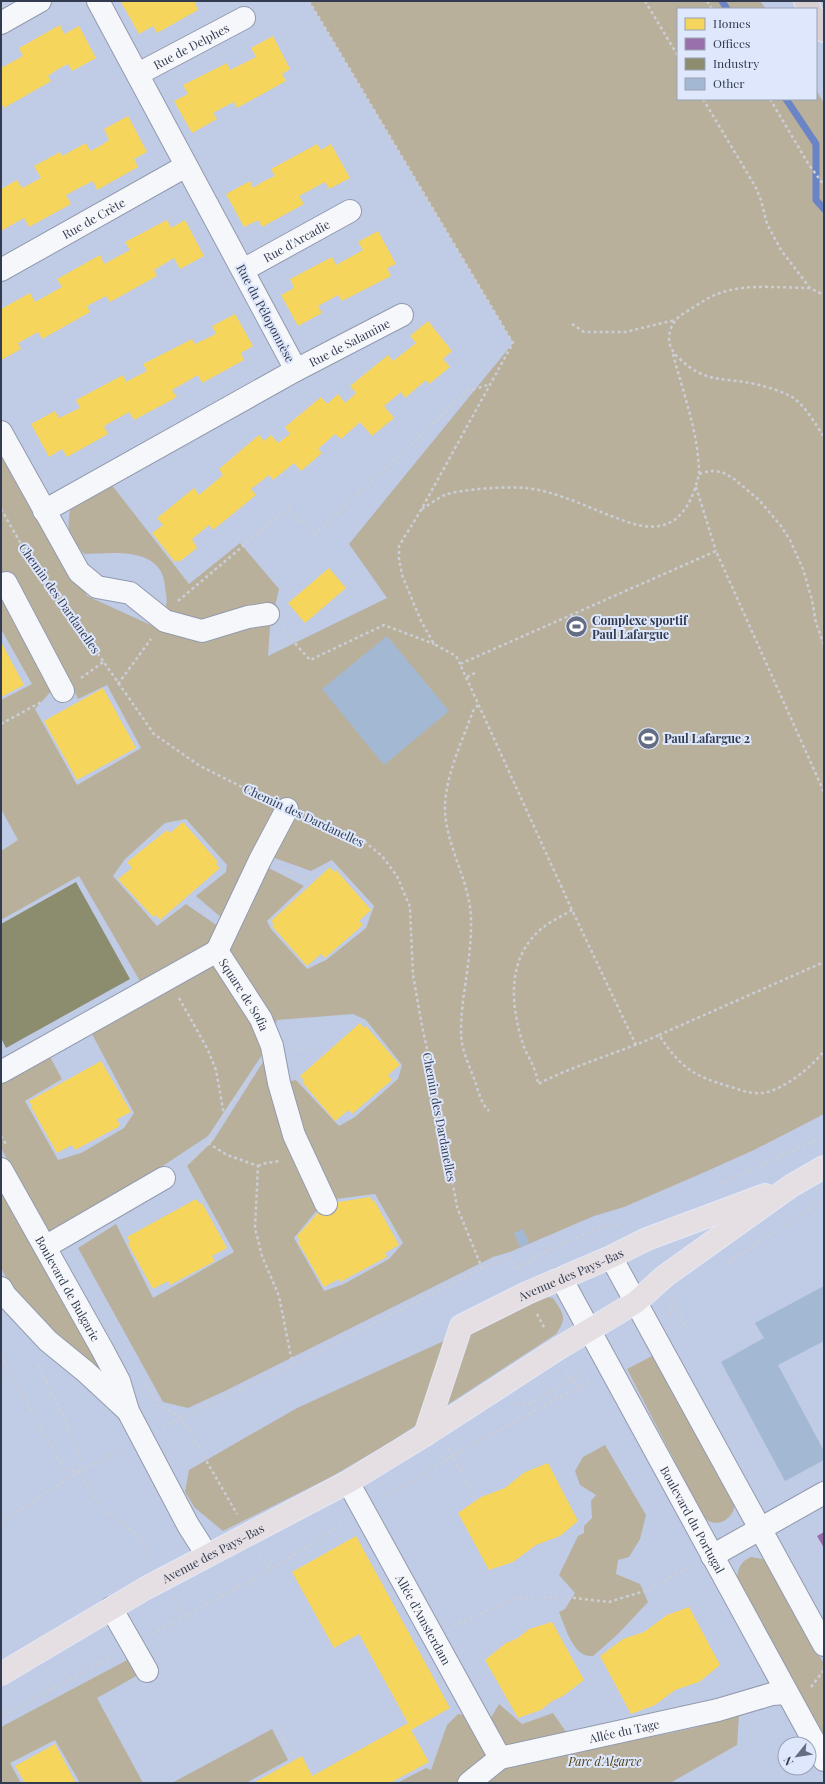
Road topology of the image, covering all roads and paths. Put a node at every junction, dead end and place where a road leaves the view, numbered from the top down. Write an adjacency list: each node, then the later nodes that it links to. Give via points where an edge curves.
1 (40, 1): 7 (street)
2 (98, 1): 10 (street, Rue du Péloponnèse)
3 (309, 1): 25 (path, via 513,343)
4 (645, 1): 9 (path)
5 (244, 18): 10 (street, Rue de Delphes)
6 (817, 20): 8 (highway)
7 (1, 23)
8 (824, 31)
9 (677, 54)
10 (138, 74): 13 (street, Rue du Péloponnèse)
11 (704, 100): 18 (path, via 755,186 767,224 781,250)
12 (771, 100): 14 (path, via 809,165)
13 (186, 166): 16 (street, Rue de Crète); 17 (street, Rue du Péloponnèse)
14 (824, 185)
15 (350, 211): 17 (street, Rue d'Arcadie)
16 (1, 270)
17 (243, 270): 24 (street, Rue du Péloponnèse)
18 (810, 288): 19 (path); 21 (path, via 737,288 717,294)
19 (824, 295)
20 (402, 315): 24 (street, Rue de Salamine)
21 (675, 320): 22 (path, via 625,332 584,332); 23 (path, via 670,328 669,340)
22 (572, 324)
23 (673, 353): 27 (path, via 697,374 754,384 794,398); 28 (path, via 696,441)
24 (296, 370): 32 (street, Rue du Péloponnèse)
25 (491, 384): 31 (path); 36 (path, via 468,391 315,534 288,508 174,603)
26 (1, 432): 32 (street)
27 (824, 437)
28 (699, 474): 29 (path); 38 (path, via 710,471 722,472 733,478 759,500 781,526 803,569)
29 (696, 486): 31 (path, via 692,498 679,516 659,526 630,523 565,498 526,488 470,490 445,495); 33 (path)
30 (1, 510): 42 (path, Chemin des Dardanelles, via 20,542)
31 (421, 510): 37 (path, via 399,546 399,559 409,594)
32 (44, 511): 36 (street, via 79,572 97,587 130,593)
33 (716, 551): 39 (path); 45 (path)
34 (1, 586): 43 (street, via 6,583)
35 (268, 614): 36 (street, via 248,617 202,631); 37 (path, via 310,660 384,624)
36 (165, 621): 42 (path)
37 (434, 644): 39 (path, via 456,656)
38 (824, 645)
39 (460, 664): 41 (path)
40 (475, 673): 41 (path)
41 (467, 677): 44 (path)
42 (118, 684): 46 (path, Chemin des Dardanelles, via 154,734 200,766)
43 (62, 691)
44 (478, 704): 47 (path); 56 (path, via 473,711 450,776 445,808 447,830 468,897 472,920 461,1033 464,1054)
45 (824, 792)
46 (287, 809): 48 (street); 68 (path, Chemin des Dardanelles, via 365,842 382,856 397,876 410,907 413,975 457,1207)
47 (572, 910): 52 (path); 52 (path, via 545,925 533,936 523,952 516,973 513,990 517,1022 538,1084 564,1071)
48 (218, 951): 50 (street, Square de Sofia); 53 (street, Square de Sofia, via 261,1020)
49 (824, 962): 51 (path)
50 (167, 979): 55 (street, Square de Sofia); 57 (path, via 208,1050 216,1070)
51 (659, 1035): 52 (path); 54 (path, via 673,1056 698,1076 748,1093 776,1089 804,1070)
52 (636, 1045)
53 (272, 1046): 57 (path); 64 (street, Square de Sofia, via 292,1128)
54 (824, 1051)
55 (1, 1072)
56 (489, 1111)
57 (224, 1115): 58 (path)
58 (208, 1143): 61 (path); 79 (path, via 227,1155 258,1166 255,1228 262,1256 279,1296 291,1357)
59 (824, 1167): 62 (main road, Avenue des Pays-Bas)
60 (1, 1169): 65 (street, Boulevard de Bulgarie)
61 (164, 1178): 65 (street)
62 (790, 1186): 66 (main road, Avenue des Pays-Bas, via 662,1234); 74 (main road, Avenue des Pays-Bas, via 665,1276)
63 (824, 1200): 67 (path)
64 (326, 1204)
65 (45, 1247): 81 (street, Boulevard de Bulgarie, via 119,1381)
66 (611, 1257): 69 (main road, Avenue des Pays-Bas); 74 (street)
67 (726, 1264)
68 (482, 1268): 71 (path, via 510,1258); 79 (path)
69 (561, 1278): 71 (main road, Avenue des Pays-Bas); 75 (street, Boulevard du Portugal)
70 (1, 1288): 81 (street, Boulevard de Bulgarie, via 48,1341)
71 (527, 1293): 76 (path); 82 (main road, Avenue des Pays-Bas, via 461,1326)
72 (678, 1296): 73 (path)
73 (673, 1299)
74 (636, 1302): 75 (main road, Avenue des Pays-Bas); 90 (street)
75 (589, 1329): 76 (main road, Avenue des Pays-Bas); 93 (street, Boulevard du Portugal)
76 (556, 1350): 82 (main road, Avenue des Pays-Bas)
77 (1, 1356): 84 (path, via 64,1469)
78 (35, 1358): 84 (path, via 68,1426 80,1459)
79 (295, 1363): 91 (path, via 182,1417)
80 (581, 1388): 83 (path)
81 (128, 1411): 92 (street, Boulevard de Bulgarie, via 188,1525)
82 (431, 1431): 83 (path); 85 (main road, Avenue des Pays-Bas)
83 (453, 1456): 87 (path); 88 (path)
84 (79, 1472): 89 (path); 96 (path, via 102,1511 138,1536)
85 (348, 1482): 88 (street, Allée d'Amsterdam); 91 (main road, Avenue des Pays-Bas)
86 (824, 1492): 90 (street)
87 (477, 1500)
88 (364, 1510): 95 (path); 99 (street, Allée d'Amsterdam)
89 (1, 1522)
90 (760, 1529): 93 (street); 101 (street)
91 (249, 1534): 92 (main road, Avenue des Pays-Bas); 95 (path)
92 (207, 1555): 96 (main road, Avenue des Pays-Bas)
93 (712, 1556): 104 (street, Boulevard du Portugal)
94 (690, 1568): 99 (path, via 648,1590 609,1602 566,1597 516,1598)
95 (270, 1570): 98 (path)
96 (162, 1579): 97 (main road, Avenue des Pays-Bas); 98 (path)
97 (111, 1608): 100 (street); 103 (main road, Avenue des Pays-Bas)
98 (184, 1616): 100 (path)
99 (433, 1635): 107 (street, Allée d'Amsterdam)
100 (132, 1645): 102 (street); 105 (path)
101 (824, 1646)
102 (147, 1671)
103 (1, 1674)
104 (787, 1693): 107 (street, Allée du Tage, via 772,1694 718,1710); 109 (street, Boulevard du Portugal)
105 (1, 1716)
106 (277, 1726): 108 (path)
107 (500, 1758): 110 (street, Allée du Tage)
108 (294, 1760)
109 (824, 1760)
110 (469, 1783)

